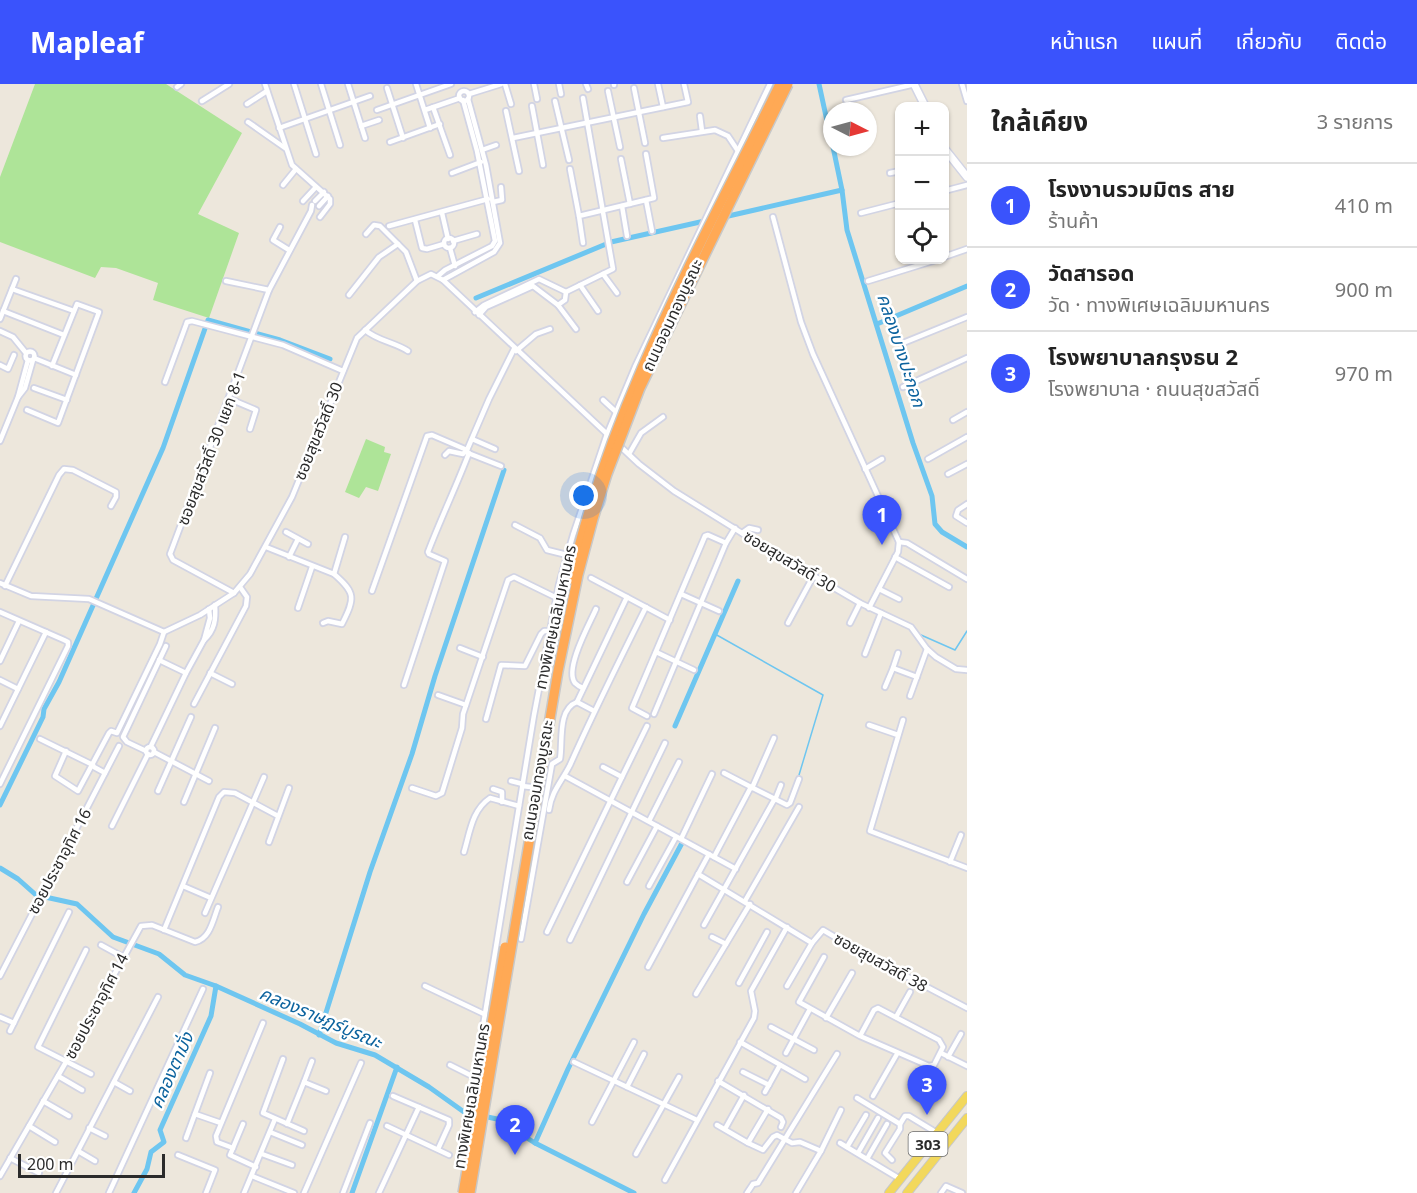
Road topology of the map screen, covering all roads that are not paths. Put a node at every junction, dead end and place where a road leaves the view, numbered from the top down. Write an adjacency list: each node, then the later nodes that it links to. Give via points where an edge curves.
1 (229, 84): 28 (street)
2 (265, 84): 19 (street)
3 (294, 84): 46 (street)
4 (321, 84): 41 (street)
5 (348, 84): 31 (street)
6 (416, 84): 23 (street)
7 (503, 84): 24 (street); 34 (street)
8 (534, 84): 26 (street)
9 (559, 84): 21 (street)
10 (658, 84): 38 (street)
11 (684, 84): 38 (street, via 688,102)
12 (770, 84): 68 (street)
13 (784, 84): 172 (street, ถนนจอมทองบูรณะ, bridge, via 649,362); 486 (highway, ทางพิเศษเฉลิมมหานคร, bridge, via 649,352 616,431 577,552 553,667)
14 (914, 84): 27 (street); 32 (street)
15 (962, 84): 30 (street)
16 (448, 85): 23 (street)
17 (387, 88): 35 (street)
18 (634, 88): 43 (street)
19 (267, 91): 33 (street); 52 (street)
20 (608, 91): 45 (street)
21 (561, 94)
22 (370, 96): 31 (street)
23 (420, 96): 35 (street); 40 (street)
24 (465, 98): 36 (street); 67 (street); 75 (street)
25 (583, 98): 49 (street)
26 (537, 99)
27 (846, 100)
28 (202, 101)
29 (555, 101): 54 (street)
30 (967, 101)
31 (354, 102): 41 (street); 51 (street)
32 (923, 102)
33 (247, 104)
34 (511, 104)
35 (392, 105): 39 (street); 58 (street)
36 (434, 106): 40 (street); 50 (street)
37 (532, 106): 56 (street)
38 (663, 107): 43 (street)
39 (377, 110)
40 (424, 110): 53 (street)
41 (330, 111): 46 (street); 63 (street)
42 (506, 111): 59 (street)
43 (639, 112): 45 (street); 62 (street)
44 (700, 116): 55 (street)
45 (613, 118): 49 (street); 65 (street)
46 (305, 120): 52 (street); 69 (street)
47 (379, 120): 51 (street)
48 (248, 122): 66 (street)
49 (588, 123): 54 (street); 96 (street)
50 (440, 124): 53 (street); 71 (street)
51 (361, 126): 57 (street)
52 (279, 128): 66 (street)
53 (430, 128): 58 (street)
54 (562, 128): 56 (street); 74 (street)
55 (702, 130): 60 (street); 68 (street, via 721,131)
56 (537, 133): 59 (street); 76 (street)
57 (365, 138)
58 (403, 138): 61 (street)
59 (513, 138): 79 (street)
60 (663, 138)
61 (390, 142)
62 (645, 143)
63 (340, 145)
64 (496, 145): 67 (street)
65 (620, 147)
66 (286, 149): 78 (street)
67 (482, 150): 75 (street)
68 (738, 152): 163 (street)
69 (315, 154)
70 (646, 154): 91 (street, via 654,198)
71 (450, 155)
72 (621, 159): 93 (street)
73 (949, 159): 81 (street)
74 (569, 160)
75 (482, 162): 82 (street); 90 (street)
76 (543, 165)
77 (570, 169): 99 (street)
78 (296, 170): 84 (street); 86 (street)
79 (519, 171)
80 (895, 172): 83 (street)
81 (965, 172)
82 (452, 173)
83 (891, 173)
84 (283, 185)
85 (967, 185): 88 (street)
86 (316, 187): 89 (street); 92 (street)
87 (501, 187): 90 (street, via 502,200)
88 (949, 190)
89 (326, 194): 100 (street, via 330,204); 115 (street, ซอยสุขสวัสดิ์ 30 แยก 8-1)
90 (491, 200): 97 (street); 117 (street, via 494,244); 119 (street, via 500,238 498,248)
91 (646, 200): 93 (street); 105 (street)
92 (303, 201)
93 (630, 204): 95 (street)
94 (895, 204): 98 (street)
95 (622, 206): 96 (street); 108 (street)
96 (604, 211): 99 (street); 120 (street, via 614,268)
97 (442, 213): 102 (street); 109 (street)
98 (861, 213)
99 (579, 216): 110 (street)
100 (320, 217)
101 (773, 217): 181 (street, via 801,322)
102 (415, 220): 103 (street); 112 (street, via 422,248)
103 (389, 226)
104 (280, 227): 115 (street, via 273,240)
105 (652, 231)
106 (366, 234): 111 (street, via 378,225)
107 (477, 234): 109 (street)
108 (627, 236)
109 (451, 240): 112 (street); 113 (street)
110 (583, 243)
111 (398, 244): 125 (street, via 409,258); 132 (street, via 379,257)
112 (444, 244): 113 (street)
113 (450, 248): 117 (street)
114 (967, 249): 116 (street)
115 (289, 250): 129 (street, ซอยสุขสวัสดิ์ 30 แยก 8-1)
116 (949, 256)
117 (455, 264): 119 (street); 121 (street)
118 (923, 264): 126 (street)
119 (458, 271): 123 (street)
120 (603, 274): 127 (street); 131 (street)
121 (438, 276): 123 (street); 125 (street, ซอยสุขสวัสดิ์ 30, via 429,274)
122 (16, 279): 128 (street)
123 (443, 280): 137 (street)
124 (226, 281): 129 (street)
125 (417, 281): 142 (street, ซอยสุขสวัสดิ์ 30)
126 (868, 281)
127 (580, 285): 130 (street); 136 (street)
128 (12, 289): 134 (street); 135 (street)
129 (269, 290): 144 (street, ซอยสุขสวัสดิ์ 30 แยก 8-1)
130 (566, 292): 133 (street, via 565,300); 137 (street, via 539,279 484,305)
131 (617, 293)
132 (349, 295)
133 (558, 305): 137 (street, via 533,286); 141 (street)
134 (3, 311): 139 (street); 145 (street)
135 (74, 311): 145 (street); 155 (street, via 77,304 99,312)
136 (598, 311)
137 (477, 313): 147 (street)
138 (967, 317): 146 (street)
139 (0, 318)
140 (550, 329): 147 (street)
141 (576, 329)
142 (365, 330): 148 (street); 154 (street, ซอยสุขสวัสดิ์ 30, via 357,338)
143 (0, 331): 151 (street, via 14,338 27,353 33,353)
144 (254, 334): 154 (street); 156 (street, via 187,322); 159 (street, ซอยสุขสวัสดิ์ 30 แยก 8-1)
145 (64, 335): 153 (street)
146 (903, 343)
147 (515, 350): 168 (street); 170 (street)
148 (408, 351)
149 (14, 355): 152 (street, via 8,369)
150 (967, 358): 157 (street)
151 (31, 360): 153 (street); 171 (street, via 26,386)
152 (0, 365)
153 (52, 366): 155 (street)
154 (343, 371): 196 (street, ซอยสุขสวัสดิ์ 30, via 292,497)
155 (76, 375): 160 (street)
156 (165, 382)
157 (903, 387)
158 (34, 388): 160 (street)
159 (230, 399): 167 (street, via 256,410); 210 (street, ซอยสุขสวัสดิ์ 30 แยก 8-1, via 170,554 172,560)
160 (67, 400): 162 (street, via 58,423)
161 (603, 400): 163 (street)
162 (27, 410)
163 (616, 412): 168 (street)
164 (967, 412): 166 (street)
165 (663, 417): 175 (street, via 641,433)
166 (953, 420)
167 (250, 429)
168 (607, 434): 172 (street, ซอยสุขสวัสดิ์ 30); 197 (street)
169 (967, 436): 178 (street)
170 (472, 439): 173 (street); 174 (street)
171 (0, 441)
172 (616, 442): 175 (street, ซอยสุขสวัสดิ์ 30); 302 (street, ถนนจอมทองบูรณะ, via 573,586)
173 (495, 449)
174 (467, 452): 176 (street, via 449,451); 180 (street); 209 (street, via 427,436); 253 (street, via 428,552 444,561)
175 (629, 454): 187 (street, ซอยสุขสวัสดิ์ 30, via 674,491)
176 (445, 455)
177 (882, 459): 181 (street)
178 (928, 459)
179 (967, 464): 182 (street)
180 (501, 466)
181 (865, 469): 193 (street)
182 (948, 474)
183 (967, 504): 185 (street, via 956,516)
184 (111, 506): 205 (street, via 116,492 64,469)
185 (967, 523)
186 (514, 525): 197 (street, via 540,538 547,550)
187 (735, 528): 190 (street, ซอยสุขสวัสดิ์ 30); 194 (street)
188 (758, 530): 190 (street, via 749,528)
189 (286, 532): 192 (street)
190 (742, 533): 202 (street, ซอยสุขสวัสดิ์ 30)
191 (345, 537): 201 (street)
192 (298, 539): 195 (street); 198 (street)
193 (899, 542): 199 (street); 204 (street)
194 (726, 543): 211 (street, via 705,536); 215 (street)
195 (308, 544)
196 (266, 547): 198 (street); 206 (street, ซอยสุขสวัสดิ์ 30)
197 (567, 555): 213 (street)
198 (289, 557): 200 (street)
199 (895, 557): 207 (street); 208 (street)
200 (312, 567): 201 (street); 219 (street)
201 (334, 574): 228 (street, via 350,590 351,600 342,624)
202 (814, 575): 216 (street, ซอยสุขสวัสดิ์ 30); 229 (street)
203 (591, 578): 212 (street)
204 (967, 579)
205 (3, 585): 233 (street, via 31,596 89,599)
206 (240, 587): 210 (street, ซอยสุขสวัสดิ์ 30); 249 (street, via 247,597 246,606)
207 (949, 587)
208 (879, 589): 214 (street); 220 (street)
209 (372, 591)
210 (234, 593): 217 (street, ซอยสุขสวัสดิ์ 30)
211 (681, 594): 215 (street); 226 (street)
212 (627, 597): 218 (street); 255 (street)
213 (557, 598): 231 (street); 241 (street, via 508,580)
214 (899, 599)
215 (701, 603): 223 (street); 244 (street)
216 (860, 603): 220 (street, ซอยสุขสวัสดิ์ 30); 230 (street)
217 (215, 605): 221 (street, ซอยสุขสวัสดิ์ 30); 234 (street, via 214,623)
218 (646, 607): 226 (street); 263 (street)
219 (298, 608)
220 (869, 608): 225 (street, ซอยสุขสวัสดิ์ 30)
221 (209, 609): 233 (street, ซอยสุขสวัสดิ์ 30); 234 (street)
222 (596, 609): 255 (street, via 574,659 574,683)
223 (719, 611)
224 (0, 612): 227 (street)
225 (881, 613): 237 (street, ซอยสุขสวัสดิ์ 30, via 911,627); 240 (street)
226 (670, 620): 238 (street)
227 (19, 621): 232 (street); 243 (street)
228 (323, 623)
229 (788, 623)
230 (850, 623)
231 (551, 631): 268 (street, via 541,634 525,666 501,665); 298 (street)
232 (46, 632): 256 (street); 297 (street, via 68,642 68,646)
233 (164, 632): 285 (street, via 117,733 109,733)
234 (204, 640): 248 (street)
235 (166, 646): 242 (street)
236 (460, 648): 241 (street)
237 (927, 649): 247 (street, ซอยสุขสวัสดิ์ 30, via 956,669); 250 (street)
238 (656, 652): 244 (street); 266 (street, via 632,708)
239 (898, 653): 245 (street)
240 (865, 654)
241 (483, 657): 261 (street)
242 (159, 660): 248 (street); 281 (street, via 123,737)
243 (0, 661)
244 (676, 662): 246 (street); 265 (street)
245 (893, 668): 250 (street); 254 (street)
246 (694, 670)
247 (967, 670)
248 (186, 673): 279 (street)
249 (210, 673): 252 (street); 260 (street)
250 (917, 677): 258 (street)
251 (0, 680): 256 (street)
252 (232, 684)
253 (404, 686)
254 (885, 687)
255 (583, 688): 259 (street)
256 (18, 689): 264 (street)
257 (438, 695): 261 (street)
258 (910, 696)
259 (576, 702): 263 (street); 305 (street, via 571,704 561,724 560,759 552,764)
260 (194, 704)
261 (466, 705): 301 (street, via 442,793 436,796)
262 (0, 709): 264 (street)
263 (594, 711): 291 (street)
264 (7, 712): 271 (street)
265 (654, 714)
266 (647, 716)
267 (191, 717): 283 (street)
268 (486, 719)
269 (903, 720): 274 (street)
270 (869, 725): 274 (street)
271 (0, 726)
272 (646, 726): 293 (street)
273 (215, 728): 289 (street)
274 (898, 735): 325 (street, via 870,831)
275 (774, 738): 303 (street)
276 (40, 739): 280 (street)
277 (665, 743): 315 (street)
278 (119, 746): 287 (street, ซอยประชาอุทิศ 16)
279 (151, 746): 281 (street); 282 (street)
280 (66, 751): 285 (street); 285 (street, via 55,776 76,790 80,790)
281 (147, 752): 282 (street); 318 (street)
282 (154, 752): 283 (street)
283 (171, 762): 289 (street); 306 (street)
284 (679, 762): 317 (street)
285 (94, 766): 287 (street)
286 (603, 767): 293 (street)
287 (105, 773): 356 (street, ซอยประชาอุทิศ 16)
288 (724, 773): 303 (street)
289 (195, 774): 295 (street); 309 (street)
290 (712, 774): 321 (street)
291 (565, 776): 307 (street); 314 (street, via 553,793)
292 (264, 777): 311 (street)
293 (622, 777): 307 (street)
294 (799, 779): 308 (street, via 789,805)
295 (209, 781)
296 (511, 781): 298 (street)
297 (0, 784)
298 (522, 785): 302 (street); 312 (street)
299 (782, 785): 308 (street)
300 (289, 788): 316 (street)
301 (412, 788)
302 (535, 788): 305 (street); 394 (street, ถนนจอมทองบูรณะ)
303 (751, 788): 308 (street); 324 (street)
304 (493, 789): 310 (street, via 502,792)
305 (548, 789): 344 (street)
306 (158, 791)
307 (609, 800): 315 (street); 341 (street)
308 (774, 800): 327 (street)
309 (184, 802)
310 (502, 802): 312 (street); 323 (street, via 488,798 476,813)
311 (252, 803): 316 (street); 330 (street, via 229,791 219,797); 333 (street)
312 (519, 806): 366 (street)
313 (799, 807): 334 (street)
314 (549, 810)
315 (631, 812): 317 (street); 345 (street)
316 (278, 816): 322 (street)
317 (649, 821): 319 (street)
318 (112, 826)
319 (657, 826): 321 (street); 329 (street)
320 (961, 835): 325 (street)
321 (681, 839): 324 (street); 331 (street)
322 (268, 842)
323 (464, 852)
324 (711, 856): 327 (street); 328 (street)
325 (950, 862): 326 (street)
326 (967, 868)
327 (736, 869): 332 (street)
328 (698, 874): 332 (street); 353 (street)
329 (627, 882)
330 (183, 886): 333 (street); 340 (street)
331 (649, 886)
332 (725, 890): 334 (street); 338 (street)
333 (212, 898): 337 (street)
334 (747, 903): 339 (street); 347 (street)
335 (219, 907): 340 (street, ซอยประชาอุทิศ 14, via 200,942)
336 (69, 912): 370 (street)
337 (205, 913)
338 (704, 925)
339 (787, 927): 346 (street); 354 (street)
340 (164, 930): 350 (street, ซอยประชาอุทิศ 14, via 141,926)
341 (547, 932)
342 (767, 932): 352 (street)
343 (712, 938): 347 (street)
344 (520, 939)
345 (570, 940)
346 (812, 943): 359 (street, ซอยสุขสวัสดิ์ 38); 364 (street, ซอยสุขสวัสดิ์ 38, via 823,930)
347 (726, 944): 362 (street)
348 (101, 945): 350 (street)
349 (86, 950): 389 (street, via 38,1047)
350 (123, 957): 389 (street, ซอยประชาอุทิศ 14)
351 (824, 957): 365 (street, via 799,1002)
352 (750, 964): 354 (street); 357 (street)
353 (648, 967)
354 (762, 971): 377 (street, via 750,994 756,1014)
355 (852, 973): 369 (street)
356 (0, 976)
357 (739, 983)
358 (425, 986): 366 (street)
359 (787, 986)
360 (203, 989): 478 (street)
361 (910, 992): 368 (street)
362 (696, 994)
363 (158, 997): 404 (street)
364 (967, 1008)
365 (810, 1009): 369 (street); 376 (street)
366 (484, 1014): 388 (street)
367 (0, 1017): 370 (street)
368 (896, 1017): 375 (street, via 876,1008); 381 (street, via 939,1040)
369 (826, 1018): 375 (street)
370 (14, 1023): 373 (street)
371 (263, 1023): 430 (street)
372 (771, 1027): 376 (street)
373 (10, 1031)
374 (961, 1034): 385 (street)
375 (860, 1036): 384 (street)
376 (793, 1039): 379 (street); 380 (street)
377 (740, 1041): 393 (street); 403 (street)
378 (634, 1042): 402 (street)
379 (814, 1050)
380 (786, 1053)
381 (941, 1053): 384 (street, via 932,1066); 385 (street)
382 (644, 1054): 407 (street)
383 (837, 1054): 448 (street)
384 (897, 1054): 414 (street)
385 (948, 1057): 395 (street)
386 (283, 1059): 427 (street, via 262,1110)
387 (312, 1061): 405 (street)
388 (477, 1061): 392 (street, via 474,1079); 394 (street)
389 (66, 1062): 398 (street); 399 (street, ซอยประชาอุทิศ 14)
390 (574, 1062): 402 (street)
391 (361, 1063): 483 (street)
392 (450, 1065)
393 (780, 1065): 401 (street); 406 (street)
394 (488, 1066): 486 (street, ถนนจอมทองบูรณะ, bridge)
395 (967, 1066)
396 (743, 1072): 406 (street)
397 (210, 1073): 422 (street)
398 (92, 1074)
399 (58, 1076): 408 (street); 417 (street, ซอยประชาอุทิศ 14)
400 (679, 1077): 418 (street)
401 (805, 1079)
402 (614, 1080): 407 (street); 429 (street)
403 (718, 1081): 412 (street); 428 (street)
404 (114, 1082): 409 (street); 440 (street)
405 (304, 1082): 410 (street); 433 (street)
406 (769, 1085): 411 (street)
407 (627, 1087): 418 (street)
408 (82, 1090)
409 (130, 1091)
410 (326, 1091)
411 (765, 1092)
412 (744, 1095): 420 (street); 441 (street)
413 (393, 1096): 419 (street)
414 (873, 1096)
415 (967, 1096): 444 (main road, 303)
416 (857, 1098): 435 (street)
417 (43, 1101): 424 (street); 437 (street, ซอยประชาอุทิศ 14)
418 (663, 1104): 428 (street); 459 (street)
419 (419, 1107): 445 (street); 455 (street, via 450,1122)
420 (768, 1109): 439 (street, via 783,1120); 450 (street)
421 (841, 1110): 457 (street)
422 (195, 1114): 430 (street); 447 (street)
423 (866, 1115): 454 (street)
424 (69, 1116)
425 (878, 1118): 460 (street)
426 (967, 1118): 469 (main road, 303)
427 (275, 1119): 433 (street); 443 (street)
428 (697, 1120): 475 (street)
429 (592, 1122)
430 (221, 1123): 453 (street, via 215,1139)
431 (370, 1123): 484 (street)
432 (243, 1124): 453 (street)
433 (287, 1124): 442 (street)
434 (887, 1124): 465 (street)
435 (900, 1124): 444 (street, via 909,1116); 466 (street, via 885,1153)
436 (717, 1125): 441 (street)
437 (29, 1126): 449 (street); 464 (street, ซอยประชาอุทิศ 14)
438 (387, 1126): 445 (street)
439 (781, 1127)
440 (89, 1128): 446 (street); 456 (street)
441 (724, 1129): 450 (street)
442 (304, 1131)
443 (270, 1132): 452 (street); 458 (street)
444 (937, 1133): 463 (main road, 303)
445 (406, 1135): 455 (street); 485 (street)
446 (105, 1136)
447 (186, 1138)
448 (783, 1140): 450 (street, via 775,1136 763,1150); 457 (street); 487 (street, via 758,1183)
449 (55, 1142)
450 (748, 1143)
451 (840, 1143): 454 (street)
452 (302, 1145)
453 (233, 1148): 470 (street, via 231,1157)
454 (848, 1148): 460 (street)
455 (438, 1149): 462 (street)
456 (78, 1151): 467 (street); 477 (street)
457 (820, 1151): 488 (street)
458 (262, 1154): 468 (street); 470 (street)
459 (636, 1154)
460 (858, 1154): 465 (street)
461 (178, 1155): 479 (street, via 215,1170)
462 (449, 1155)
463 (918, 1157): 469 (main road); 474 (main road, 303)
464 (10, 1158): 471 (street); 472 (street, ซอยประชาอุทิศ 14)
465 (867, 1159): 474 (street)
466 (892, 1160)
467 (95, 1161)
468 (292, 1165)
469 (930, 1165): 490 (main road, 303)
470 (256, 1167): 473 (street)
471 (39, 1173)
472 (0, 1176)
473 (252, 1176): 476 (street); 480 (street)
474 (900, 1179): 489 (main road, 303)
475 (665, 1180)
476 (278, 1186): 481 (street); 482 (street)
477 (56, 1193)
478 (110, 1193)
479 (206, 1193)
480 (244, 1193)
481 (274, 1193)
482 (294, 1193)
483 (304, 1193)
484 (343, 1193)
485 (379, 1193)
486 (467, 1193)
487 (747, 1193)
488 (796, 1193)
489 (889, 1193)
490 (907, 1193)
491 (941, 1193): 492 (street, via 946,1186)
492 (962, 1193)

